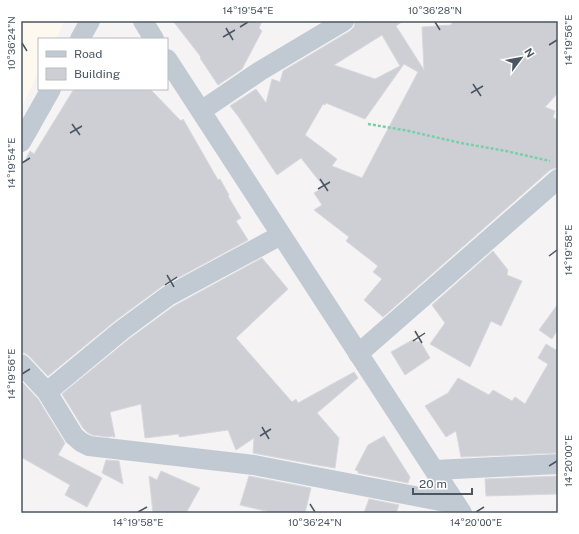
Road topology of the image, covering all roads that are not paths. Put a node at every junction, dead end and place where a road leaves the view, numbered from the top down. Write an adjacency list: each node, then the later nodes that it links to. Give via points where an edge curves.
1 (90, 21): 4 (street)
2 (143, 21): 5 (street)
3 (344, 21): 8 (street)
4 (81, 38)
5 (153, 38)
6 (168, 61): 8 (street)
7 (50, 90): 9 (street)
8 (201, 111): 11 (street)
9 (21, 142)
10 (554, 170): 12 (street)
11 (281, 235): 12 (street); 14 (street, via 168,296)
12 (358, 354): 16 (street)
13 (21, 364): 14 (street)
14 (47, 392): 17 (street, via 74,436 89,446 254,465)
15 (558, 464): 16 (street)
16 (434, 470): 17 (street)
17 (459, 508)

